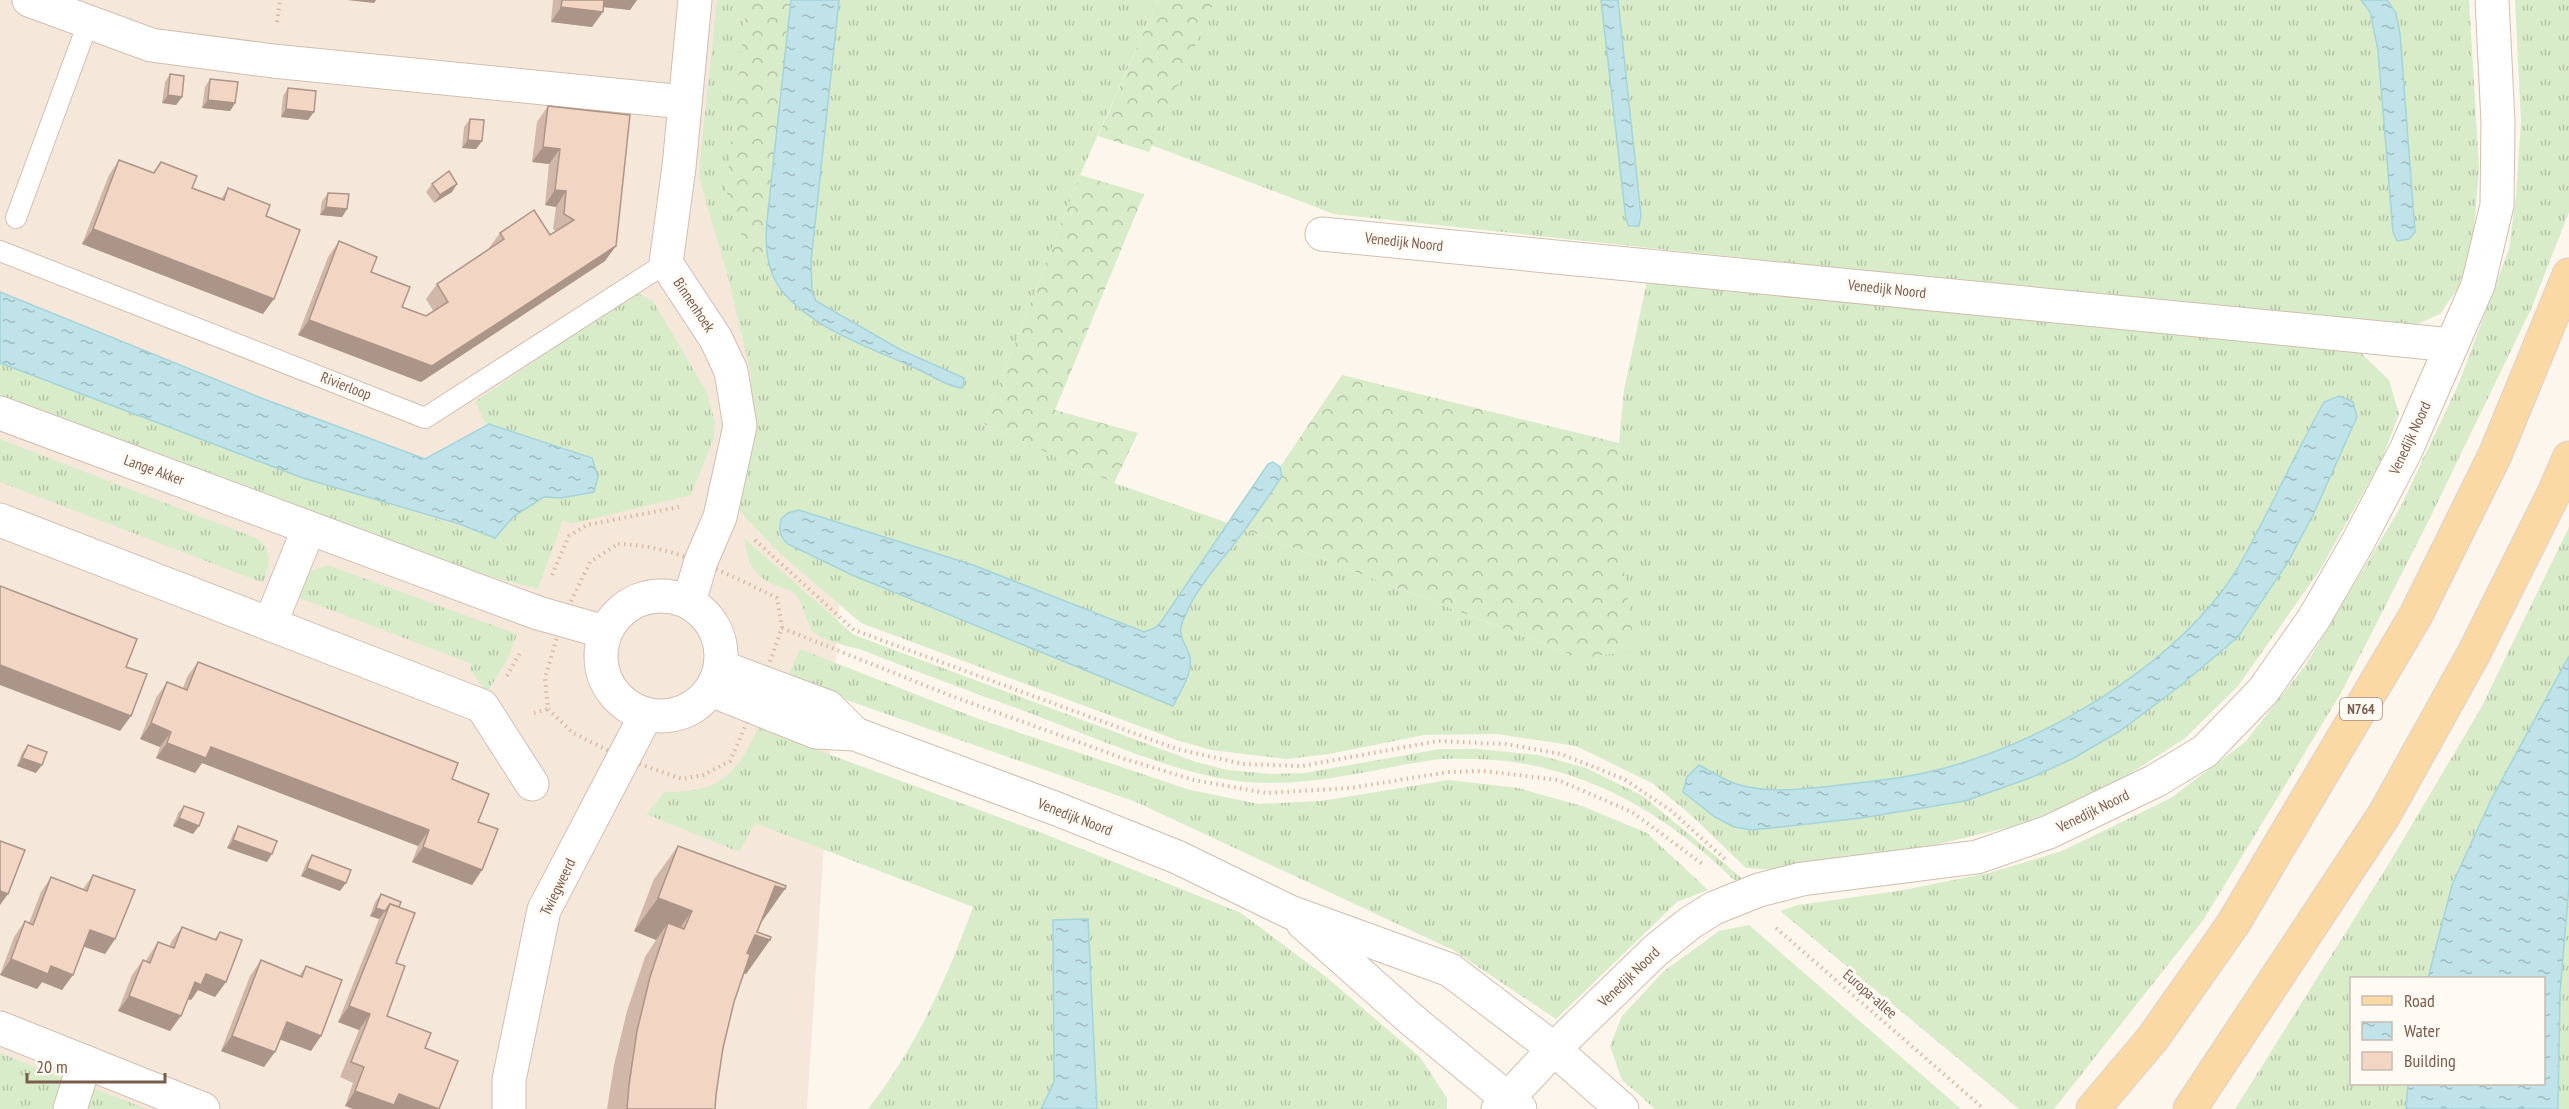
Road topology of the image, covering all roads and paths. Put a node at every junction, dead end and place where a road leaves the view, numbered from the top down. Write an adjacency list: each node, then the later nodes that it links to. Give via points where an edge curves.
1 (29, 0): 4 (street)
2 (695, 0): 5 (street, Binnenhoek)
3 (2492, 0): 11 (street, Venedijk Noord, via 2498,122 2497,205 2478,285)
4 (88, 22): 5 (street, via 151,45 191,51); 6 (lane)
5 (684, 102): 9 (street, Binnenhoek)
6 (16, 218)
7 (1322, 234): 11 (street, Venedijk Noord)
8 (0, 251): 9 (lane, Rivierloop, via 425,418)
9 (666, 263): 14 (street, Binnenhoek, via 716,339 731,371 740,426)
10 (2569, 275): 41 (main road, N764, via 2495,455 2416,615 2233,924 2153,1038)
11 (2452, 345): 29 (street, Venedijk Noord, via 2406,450 2313,620 2263,691 2205,751 2155,781 2049,832 1977,857 1802,879)
12 (0, 413): 16 (street, Lange Akker)
13 (2569, 458): 35 (main road, via 2474,653 2384,815)
14 (720, 517): 17 (street, Binnenhoek); 19 (path, via 692,507 674,507 587,525 569,536); 29 (path, via 736,523 854,630 1177,749 1243,764 1302,766 1438,741 1506,744 1561,754 1624,779 1670,810)
15 (0, 520): 20 (street)
16 (309, 528): 19 (street, Lange Akker); 20 (street)
17 (701, 561): 18 (street, Binnenhoek); 19 (path, via 638,544 618,544 590,562); 21 (path, via 777,598)
18 (689, 602): 22 (street, via 657,595 640,599 625,607); 23 (street, via 716,630 722,648)
19 (550, 616): 22 (street, Lange Akker); 25 (path, via 496,694); 27 (path, via 545,678 548,709 573,733)
20 (270, 624): 25 (street)
21 (782, 628): 24 (path); 29 (path, via 971,703 1194,780 1266,793 1350,788 1448,772 1484,771 1558,780 1632,812)
22 (605, 632): 26 (street, via 600,653 607,683 627,707)
23 (716, 679): 24 (street, Venedijk Noord); 26 (street, via 699,705 682,714)
24 (758, 694): 27 (path, via 730,760 703,775 682,779); 30 (street, Venedijk Noord, via 816,732 855,734 1177,857)
25 (482, 706): 28 (street)
26 (646, 715): 27 (street, Twiegweerd)
27 (625, 759): 38 (street, Twiegweerd, via 544,910 509,1080)
28 (532, 784)
29 (1750, 894): 32 (street, Venedijk Noord, via 1714,908 1690,923 1656,950); 40 (path, Europa-allee)
30 (1290, 912): 32 (street, Venedijk Noord, via 1450,970); 34 (street, Venedijk Noord)
31 (0, 1028): 33 (street)
32 (1554, 1049): 34 (street, Venedijk Noord); 39 (street, Venedijk Noord)
33 (85, 1062): 36 (street); 37 (street)
34 (1508, 1105)
35 (2195, 1105)
36 (70, 1109)
37 (203, 1109)
38 (509, 1109)
39 (1622, 1109)
40 (1984, 1109)
41 (2092, 1109)

